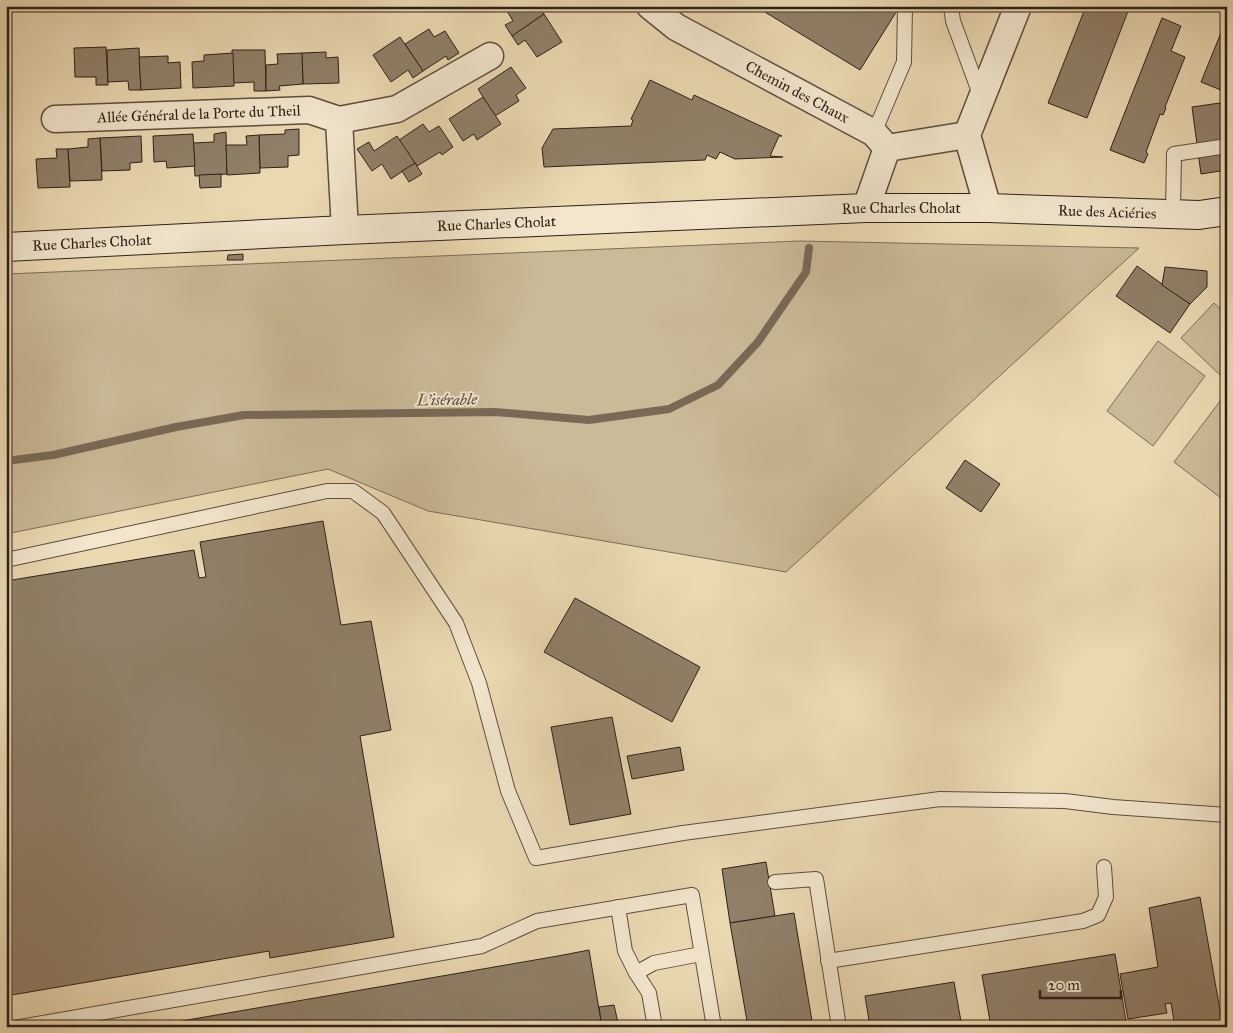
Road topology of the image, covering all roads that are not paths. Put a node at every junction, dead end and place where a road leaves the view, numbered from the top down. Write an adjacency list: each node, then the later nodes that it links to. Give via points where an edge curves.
1 (650, 6): 10 (street, Chemin des Chaux, via 676,27)
2 (905, 6): 10 (lane, via 904,62)
3 (951, 6): 6 (lane, via 953,21)
4 (1018, 6): 6 (street)
5 (490, 56): 8 (street, Allée Général de la Porte du Theil, via 397,109)
6 (982, 98): 9 (street)
7 (55, 119): 8 (street, Allée Général de la Porte du Theil, via 309,110)
8 (339, 120): 16 (street)
9 (967, 135): 10 (street); 13 (street)
10 (880, 140): 12 (street)
11 (1227, 146): 15 (lane, via 1174,154)
12 (866, 208): 13 (street, Rue Charles Cholat); 16 (street, Rue Charles Cholat)
13 (988, 208): 15 (street, Rue des Aciéries)
14 (1227, 211): 15 (street, Rue des Aciéries)
15 (1173, 214)
16 (345, 230): 17 (street, Rue Charles Cholat)
17 (6, 247)
18 (6, 560): 19 (lane, via 327,491 353,491 383,513 456,622 479,683 508,791 536,858 683,833 940,799 1065,800 1113,807)
19 (1227, 815)
20 (1104, 867): 24 (lane, via 1106,897 1098,916)
21 (775, 882): 24 (lane, via 816,878)
22 (618, 907): 23 (lane, via 692,895); 25 (lane, via 625,951); 26 (lane, via 536,921 482,946)
23 (701, 954): 25 (lane, via 654,962); 28 (lane)
24 (828, 961): 29 (lane)
25 (636, 973): 27 (lane, via 649,993)
26 (20, 1027)
27 (655, 1027)
28 (714, 1027)
29 (839, 1027)

